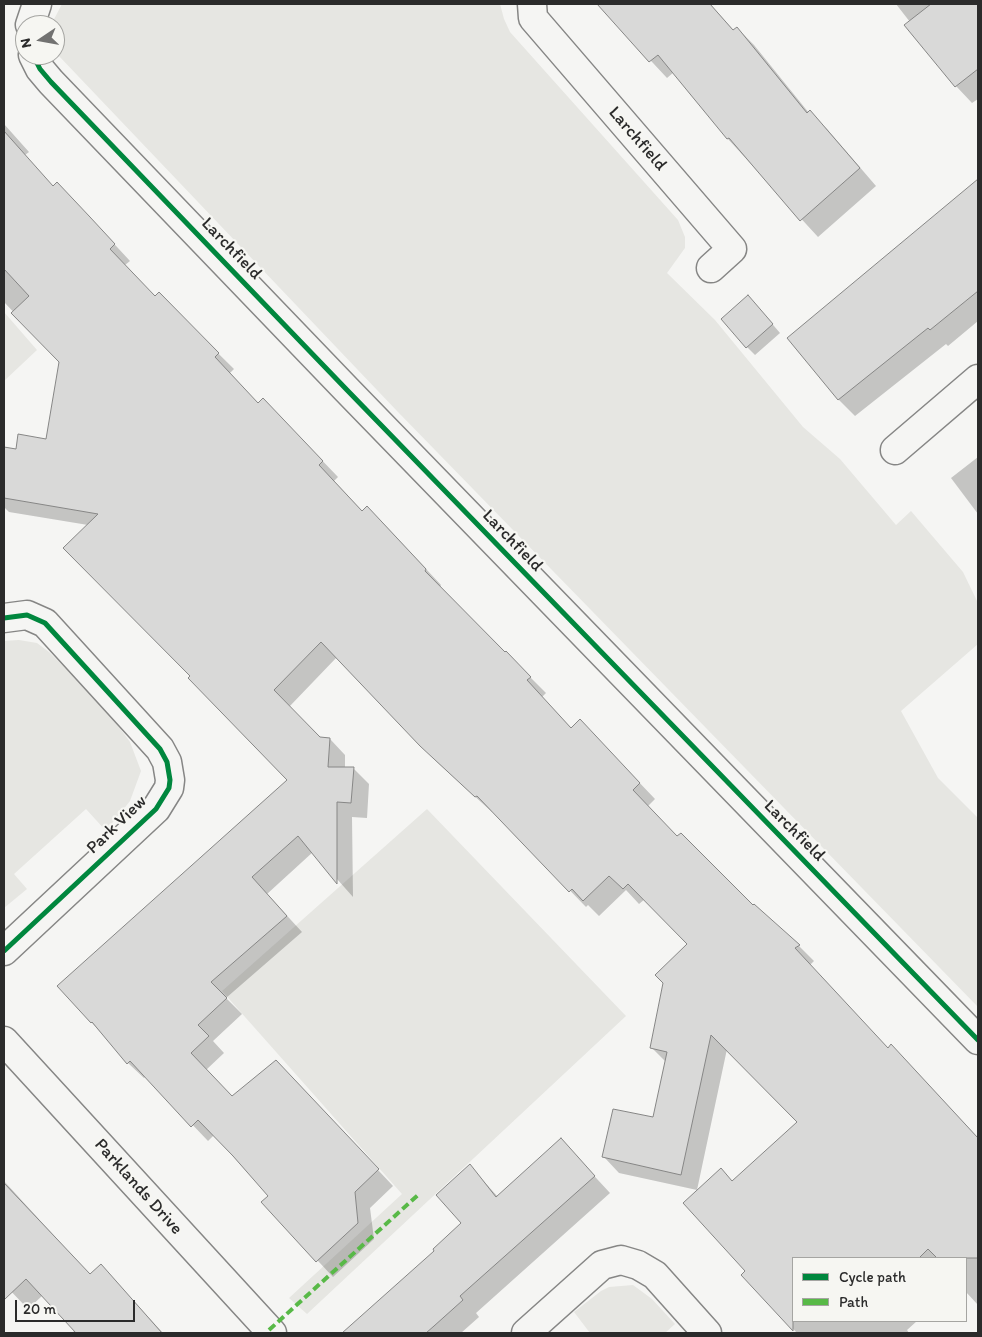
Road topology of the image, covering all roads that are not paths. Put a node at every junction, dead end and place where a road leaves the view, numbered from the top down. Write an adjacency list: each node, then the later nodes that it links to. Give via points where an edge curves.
1 (532, 4): 3 (street, Larchfield, via 533,18 732,249)
2 (39, 65): 8 (street, Larchfield, via 46,76 347,390)
3 (712, 268)
4 (978, 379): 5 (street)
5 (895, 450)
6 (4, 618): 7 (street, Park View, via 27,615 45,623 160,749 167,762 170,780 169,788 156,809)
7 (4, 951)
8 (978, 1040)
9 (4, 1041): 10 (street, Parklands Drive)
10 (272, 1333)
11 (526, 1333): 12 (street, via 602,1265 622,1260 655,1275)
12 (708, 1333)

